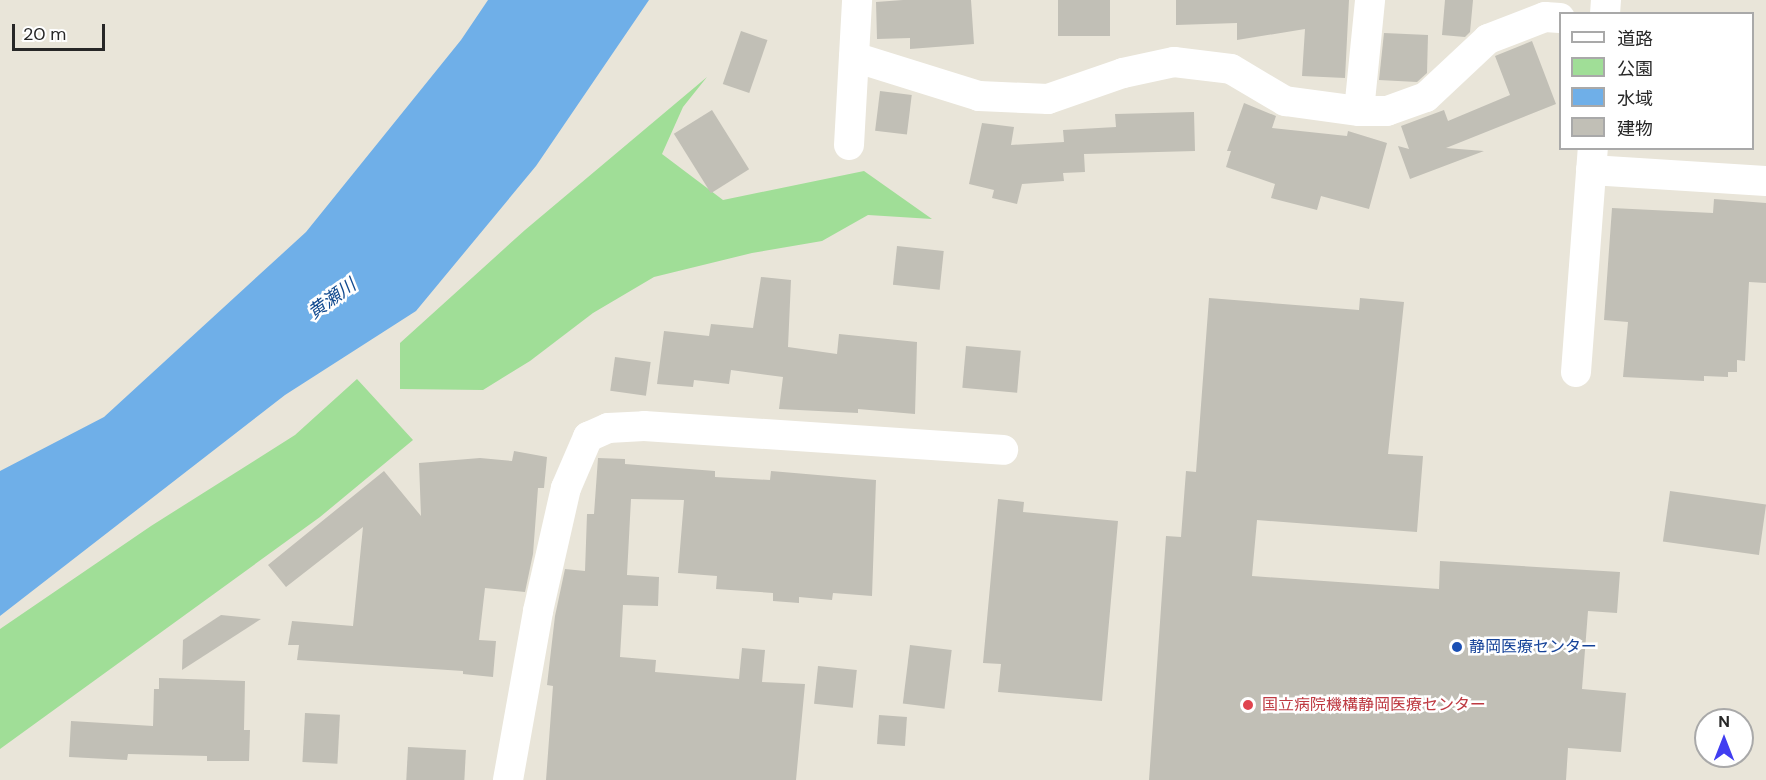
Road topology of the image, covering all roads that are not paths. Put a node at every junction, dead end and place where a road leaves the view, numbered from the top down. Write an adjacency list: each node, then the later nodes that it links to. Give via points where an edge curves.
1 (857, 0): 4 (street)
2 (1370, 0): 5 (street)
3 (1551, 11): 5 (street, via 1488,39 1426,97 1387,111)
4 (854, 57): 5 (street, via 980,96 1048,99 1124,73 1174,62 1231,69 1285,101); 6 (street)
5 (1359, 111)
6 (849, 145)
7 (1592, 159): 8 (street); 9 (street)
8 (1766, 181)
9 (1576, 372)
10 (1003, 450): 11 (street, via 644,426 608,428 588,437 574,462 563,499 538,611)
11 (508, 780)

